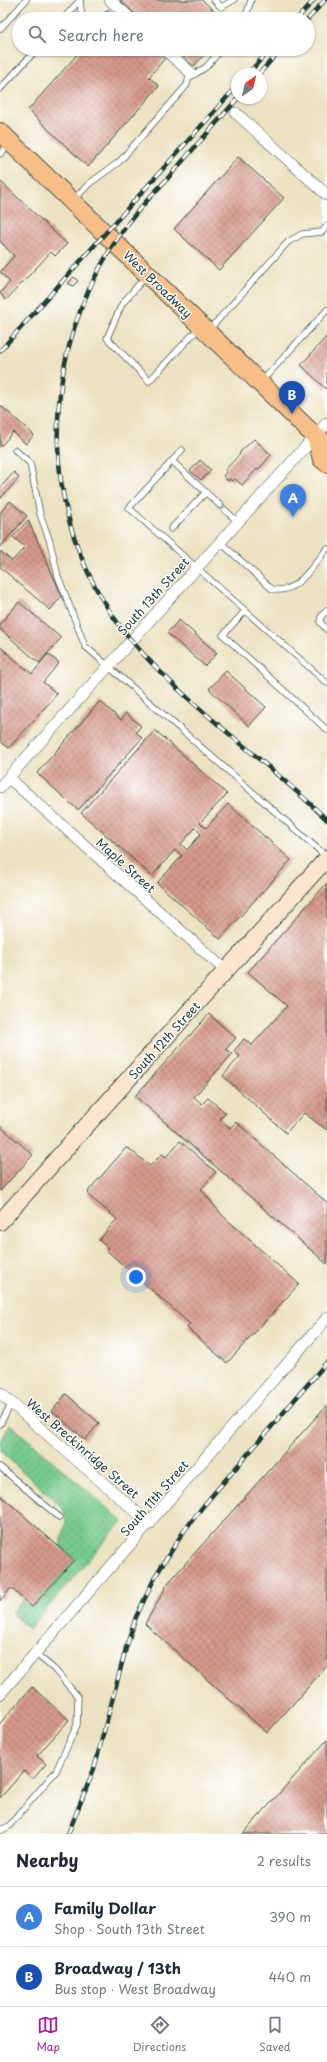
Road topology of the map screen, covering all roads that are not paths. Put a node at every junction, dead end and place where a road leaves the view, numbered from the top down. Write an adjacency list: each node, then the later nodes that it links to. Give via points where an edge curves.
1 (26, 0): 7 (lane)
2 (80, 0): 8 (lane); 9 (lane)
3 (110, 0): 10 (street)
4 (214, 0): 5 (lane, via 222,7)
5 (234, 0)
6 (251, 0): 11 (lane)
7 (15, 12)
8 (70, 12)
9 (81, 12)
10 (123, 12)
11 (247, 12)
12 (12, 16): 13 (lane)
13 (0, 29)
14 (31, 56): 18 (lane)
15 (171, 56): 17 (street)
16 (216, 56): 17 (lane, via 206,67)
17 (190, 75): 22 (lane, via 188,85 119,162)
18 (0, 89)
19 (236, 113): 21 (street)
20 (4, 143): 22 (main road, West Broadway)
21 (327, 195)
22 (71, 201): 24 (main road, West Broadway)
23 (327, 226): 26 (lane, via 322,232 302,234 288,242)
24 (148, 275): 26 (main road, West Broadway); 26 (lane, via 122,304 107,338 149,381)
25 (327, 310): 27 (lane)
26 (204, 329): 27 (main road, West Broadway)
27 (260, 383): 28 (main road, West Broadway)
28 (323, 435): 32 (main road, via 322,459); 34 (street, South 13th Street)
29 (15, 450): 42 (lane, via 30,464 58,576 85,646)
30 (182, 450): 31 (lane)
31 (172, 461): 33 (lane); 38 (lane, via 129,508)
32 (327, 463)
33 (206, 492): 34 (lane, one-way to 34); 35 (lane)
34 (238, 522): 36 (street, South 13th Street)
35 (171, 529)
36 (220, 542): 37 (lane, via 272,589 278,591 293,587); 38 (street, South 13th Street)
37 (327, 549)
38 (196, 568): 40 (lane); 42 (street, South 13th Street)
39 (327, 610): 41 (lane, via 320,622)
40 (245, 611): 43 (lane); 44 (lane, via 223,635)
41 (327, 630)
42 (108, 666): 45 (street, South 13th Street); 47 (lane)
43 (327, 684)
44 (327, 730)
45 (9, 778): 46 (street, South 13th Street); 48 (street, Maple Street)
46 (0, 787)
47 (327, 858): 48 (street, South 12th Street)
48 (226, 971): 49 (street, South 12th Street)
49 (0, 1222)
50 (327, 1318): 56 (street, South 11th Street)
51 (0, 1393): 52 (street, West Breckinridge Street)
52 (12, 1403): 53 (lane); 56 (street, West Breckinridge Street)
53 (0, 1424)
54 (0, 1467): 55 (lane)
55 (59, 1517)
56 (150, 1524): 57 (street, South 11th Street)
57 (36, 1654): 58 (street, South 11th Street); 59 (lane, via 54,1669 78,1696 77,1725 56,1771 9,1826)
58 (0, 1694)
59 (0, 1831)

